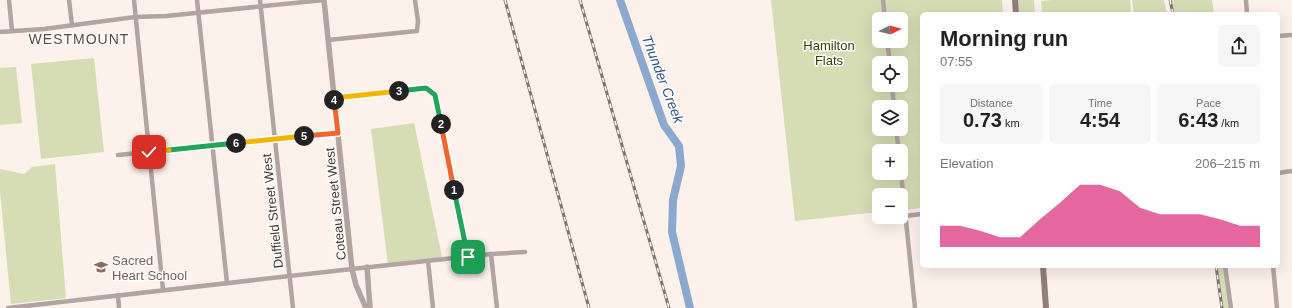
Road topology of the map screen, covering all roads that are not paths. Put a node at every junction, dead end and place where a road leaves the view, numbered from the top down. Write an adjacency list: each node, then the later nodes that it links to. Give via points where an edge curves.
1 (9, 0): 18 (street)
2 (69, 0): 17 (street)
3 (134, 0): 16 (street)
4 (197, 0): 15 (street)
5 (260, 0): 11 (street, Duffield Street West)
6 (324, 0): 11 (street); 22 (street, Coteau Street West)
7 (415, 0): 22 (street, via 417,31)
8 (883, 0): 12 (street)
9 (1015, 0): 13 (main road)
10 (1246, 0): 14 (street)
11 (260, 6): 15 (street); 25 (street, Duffield Street West)
12 (884, 12)
13 (1016, 12)
14 (1247, 12)
15 (198, 13): 16 (street); 26 (street)
16 (135, 17): 17 (street); 27 (street)
17 (72, 25): 18 (street)
18 (12, 31): 19 (street)
19 (0, 32)
20 (1292, 35): 21 (street)
21 (1280, 36)
22 (328, 40): 23 (street, Coteau Street West)
23 (334, 98): 24 (street, Coteau Street West); 36 (street, via 426,88 435,95)
24 (338, 133): 25 (street); 42 (street, Coteau Street West)
25 (275, 139): 26 (street); 43 (street, Duffield Street West)
26 (212, 146): 27 (street); 44 (street)
27 (149, 152): 28 (street); 45 (street)
28 (118, 155)
29 (1292, 171): 30 (street)
30 (1280, 173)
31 (920, 214): 32 (street)
32 (908, 216)
33 (906, 224): 55 (street)
34 (525, 252): 35 (street)
35 (491, 254): 36 (street); 54 (street)
36 (468, 257): 37 (street)
37 (428, 261): 38 (street); 53 (street)
38 (367, 267): 42 (street); 52 (street)
39 (1043, 268): 56 (main road)
40 (1225, 268): 57 (street)
41 (1273, 268): 58 (street)
42 (352, 269): 43 (street); 51 (street, Coteau Street West)
43 (290, 276): 44 (street); 50 (street, Duffield Street West)
44 (227, 283): 45 (street)
45 (163, 290): 46 (street)
46 (118, 295): 47 (street); 49 (street)
47 (39, 306): 48 (street)
48 (8, 308)
49 (120, 308)
50 (293, 308)
51 (366, 308)
52 (370, 308)
53 (433, 308)
54 (497, 308)
55 (915, 308)
56 (1046, 308)
57 (1231, 308)
58 (1277, 308)

